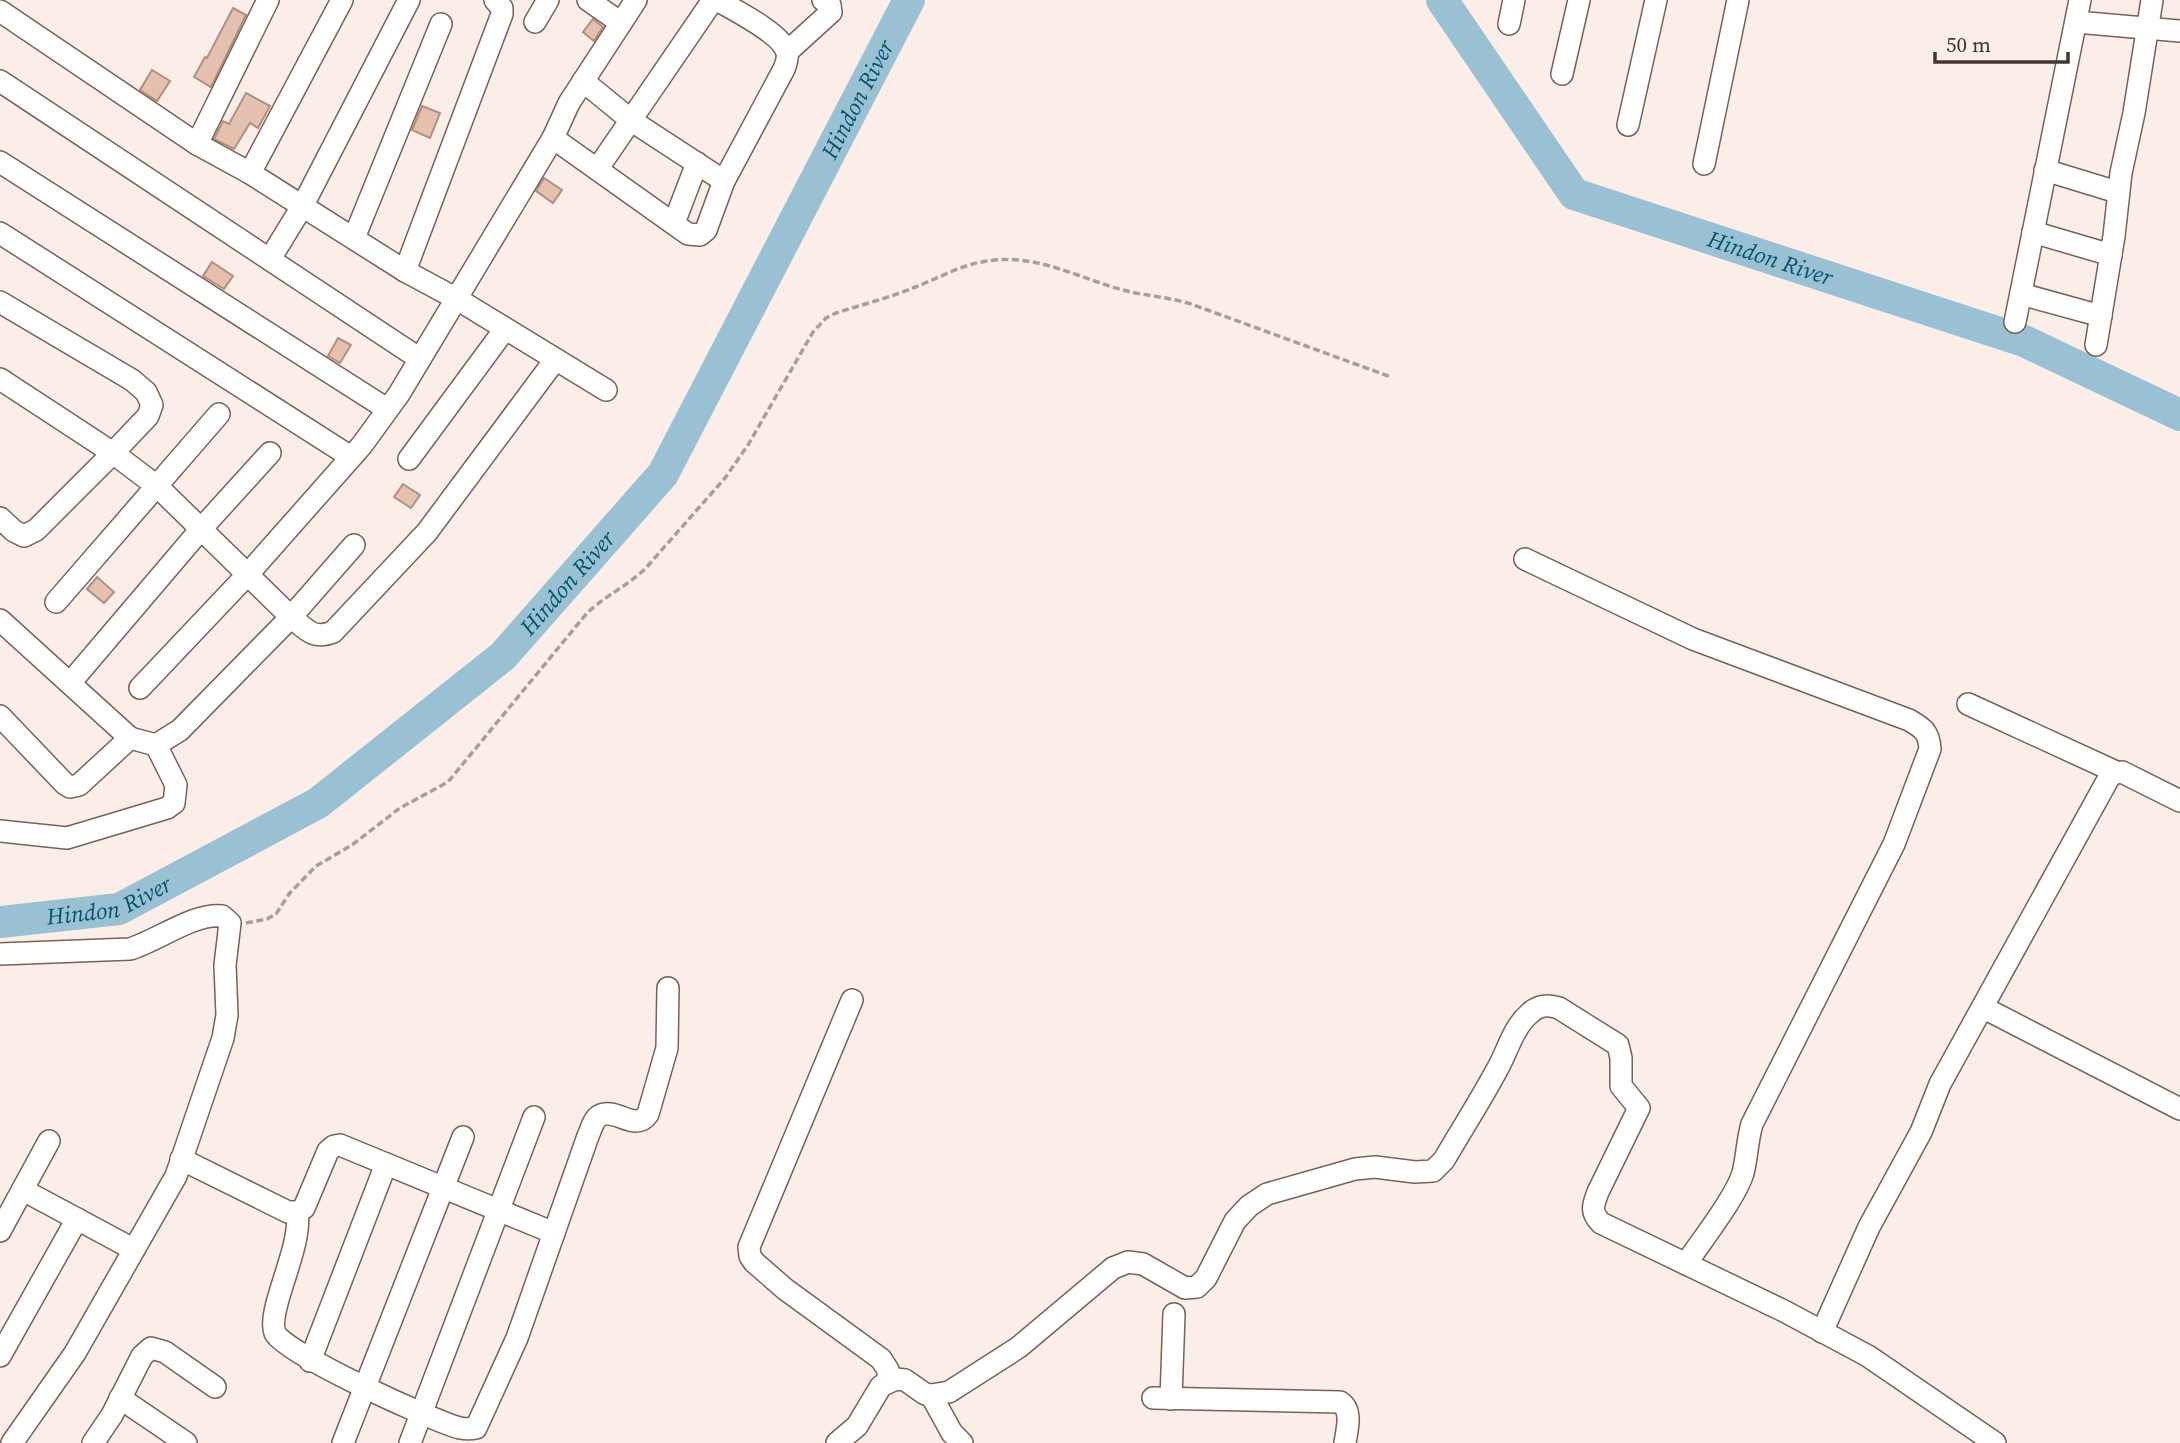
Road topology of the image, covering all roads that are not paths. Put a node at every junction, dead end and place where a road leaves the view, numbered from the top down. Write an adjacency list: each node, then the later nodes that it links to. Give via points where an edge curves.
1 (268, 0): 31 (street)
2 (342, 0): 37 (street)
3 (409, 0): 40 (street)
4 (495, 0): 47 (street, via 502,13)
5 (548, 0): 17 (street)
6 (588, 0): 19 (street)
7 (636, 0): 19 (street)
8 (715, 0): 24 (street, via 775,36); 28 (street)
9 (823, 0): 24 (street, via 831,12)
10 (1514, 0): 21 (street)
11 (1579, 0): 25 (street)
12 (1656, 0): 29 (street)
13 (1738, 0): 34 (street)
14 (2080, 0): 18 (street)
15 (2152, 0): 22 (street)
16 (0, 11): 31 (street)
17 (535, 22)
18 (2076, 22): 22 (street); 36 (street)
19 (621, 23): 27 (street)
20 (441, 24): 44 (street)
21 (1508, 24)
22 (2148, 28): 23 (street); 39 (street)
23 (2180, 30)
24 (787, 52): 38 (street, via 784,69)
25 (1562, 74)
26 (0, 81): 46 (street)
27 (583, 81): 28 (street); 30 (street)
28 (632, 121): 33 (street); 35 (street)
29 (1628, 125)
30 (553, 138): 35 (street); 49 (street)
31 (197, 144): 37 (street)
32 (0, 162): 59 (street)
33 (696, 163): 38 (street); 41 (street)
34 (1704, 164)
35 (598, 168): 41 (street)
36 (2045, 170): 39 (street); 42 (street)
37 (250, 173): 40 (street)
38 (724, 181): 41 (street, via 706,230 700,235 688,234)
39 (2118, 192): 45 (street)
40 (303, 205): 44 (street); 46 (street)
41 (674, 223)
42 (2033, 232): 45 (street); 48 (street)
43 (0, 233): 63 (street)
44 (354, 238): 47 (street)
45 (2111, 255): 51 (street)
46 (270, 260): 55 (street)
47 (405, 271): 49 (street)
48 (2021, 294): 51 (street); 52 (street)
49 (457, 299): 53 (street); 55 (street)
50 (0, 302): 61 (street, via 146,392 152,405 148,416)
51 (2101, 316): 54 (street)
52 (2015, 322)
53 (505, 329): 56 (street); 64 (street)
54 (2096, 345)
55 (420, 359): 59 (street)
56 (555, 360): 58 (street); 72 (street, via 427,531 333,632 313,634)
57 (0, 379): 61 (street)
58 (606, 390)
59 (387, 409): 63 (street)
60 (219, 414): 65 (street)
61 (113, 453): 65 (street); 66 (street, via 36,530 24,536)
62 (270, 453): 67 (street)
63 (351, 457): 70 (street)
64 (409, 459)
65 (158, 487): 67 (street); 71 (street)
66 (0, 518)
67 (201, 528): 70 (street); 74 (street)
68 (354, 545): 72 (street)
69 (1525, 559): 101 (street, via 1693,639 1909,720 1930,737 1930,749 1894,844 1752,1124 1743,1173)
70 (248, 574): 72 (street); 75 (street)
71 (56, 603)
72 (291, 617): 79 (street, via 180,730)
73 (0, 620): 74 (street)
74 (70, 684): 78 (street)
75 (140, 688)
76 (1968, 704): 80 (street)
77 (0, 716): 78 (street, via 70,787 79,785)
78 (130, 738): 79 (street)
79 (156, 745): 82 (street, via 176,785 174,803 167,808 67,838)
80 (2116, 772): 81 (street); 86 (street, via 2103,785)
81 (2180, 801)
82 (0, 831)
83 (0, 954): 91 (street, via 130,949 207,916 222,916 230,923 223,1038)
84 (668, 988): 99 (street, via 667,1048 648,1114 638,1122 608,1114 596,1119)
85 (852, 1000): 106 (street, via 749,1247 754,1262 785,1289 881,1359)
86 (1984, 1008): 87 (street); 103 (street, via 1940,1084)
87 (2180, 1109)
88 (534, 1118): 95 (street)
89 (463, 1137): 93 (street)
90 (50, 1142): 94 (street)
91 (181, 1160): 96 (street, via 288,1212); 100 (street)
92 (386, 1164): 93 (street); 96 (street, via 334,1146 304,1208); 105 (street)
93 (443, 1187): 95 (street); 108 (street)
94 (23, 1190): 97 (street); 98 (street)
95 (498, 1210): 99 (street); 111 (street)
96 (297, 1212): 105 (street, via 299,1230 273,1317 274,1332)
97 (77, 1220): 100 (street); 104 (street)
98 (0, 1231)
99 (554, 1233): 111 (street, via 517,1338 478,1426 458,1428)
100 (133, 1249): 112 (street, via 75,1353)
101 (1686, 1264): 103 (street); 109 (street, via 1594,1216 1592,1206 1640,1108 1621,1086 1618,1045 1559,1007 1540,1006 1521,1023 1444,1160 1433,1171 1354,1169 1267,1194 1235,1221 1197,1287 1185,1288 1143,1264 1128,1262 1113,1268 1018,1347 949,1392)
102 (1174, 1314): 119 (street, via 1162,1399 1340,1402 1348,1410)
103 (1822, 1332): 120 (street, via 1868,1356)
104 (0, 1356)
105 (310, 1361): 108 (street)
106 (888, 1381): 109 (street, via 905,1380); 117 (street, via 875,1392 857,1426)
107 (215, 1387): 110 (street, via 151,1348)
108 (365, 1387): 111 (street); 115 (street)
109 (931, 1395): 118 (street)
110 (120, 1398): 113 (street); 114 (street)
111 (423, 1413): 116 (street)
112 (12, 1443)
113 (93, 1443)
114 (186, 1443)
115 (343, 1443)
116 (410, 1443)
117 (837, 1443)
118 (962, 1443)
119 (1345, 1443)
120 (1995, 1443)

